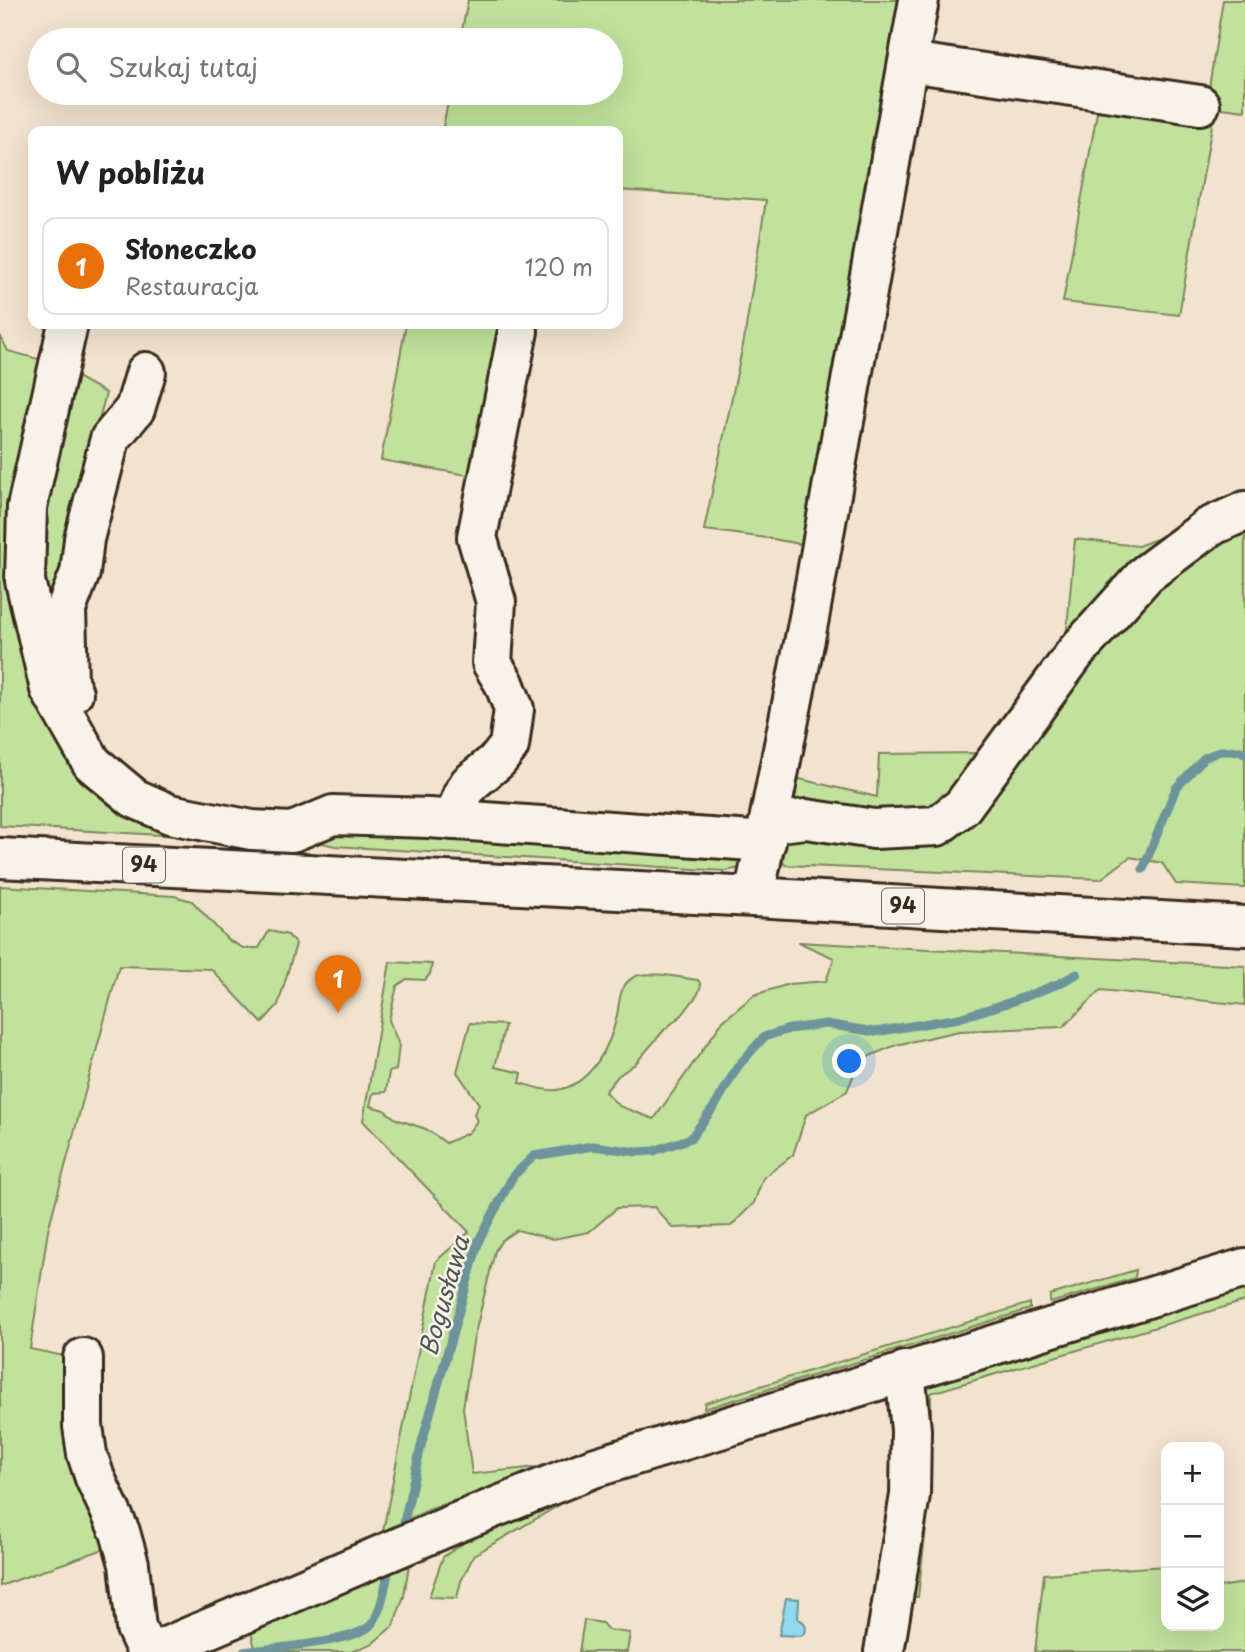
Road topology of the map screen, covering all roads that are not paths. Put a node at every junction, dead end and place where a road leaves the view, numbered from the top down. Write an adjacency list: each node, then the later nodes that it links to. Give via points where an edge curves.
1 (919, 0): 2 (street)
2 (909, 62): 3 (street); 10 (street)
3 (1200, 105)
4 (67, 329): 8 (street, via 27,508 25,582 50,689 92,763)
5 (518, 331): 9 (street, via 477,537 496,601 492,663 514,709 509,746 470,784)
6 (146, 372): 8 (street, via 135,409 110,439 83,540 80,573 66,609 68,682 95,740)
7 (1245, 511): 10 (street, via 1209,527 1146,574 1076,652 962,807 937,826 874,829 806,819)
8 (134, 798): 9 (street, via 170,814 252,830 292,832 333,815)
9 (454, 820): 10 (street)
10 (768, 833): 12 (street)
11 (0, 858): 12 (street, 94)
12 (754, 897): 13 (street, 94)
13 (1245, 926)
14 (1245, 1268): 16 (street)
15 (83, 1359): 17 (street, via 87,1454 120,1532 129,1564 136,1628)
16 (905, 1371): 18 (street, via 593,1468); 19 (street, via 911,1495)
17 (147, 1652)
18 (153, 1652)
19 (884, 1652)

